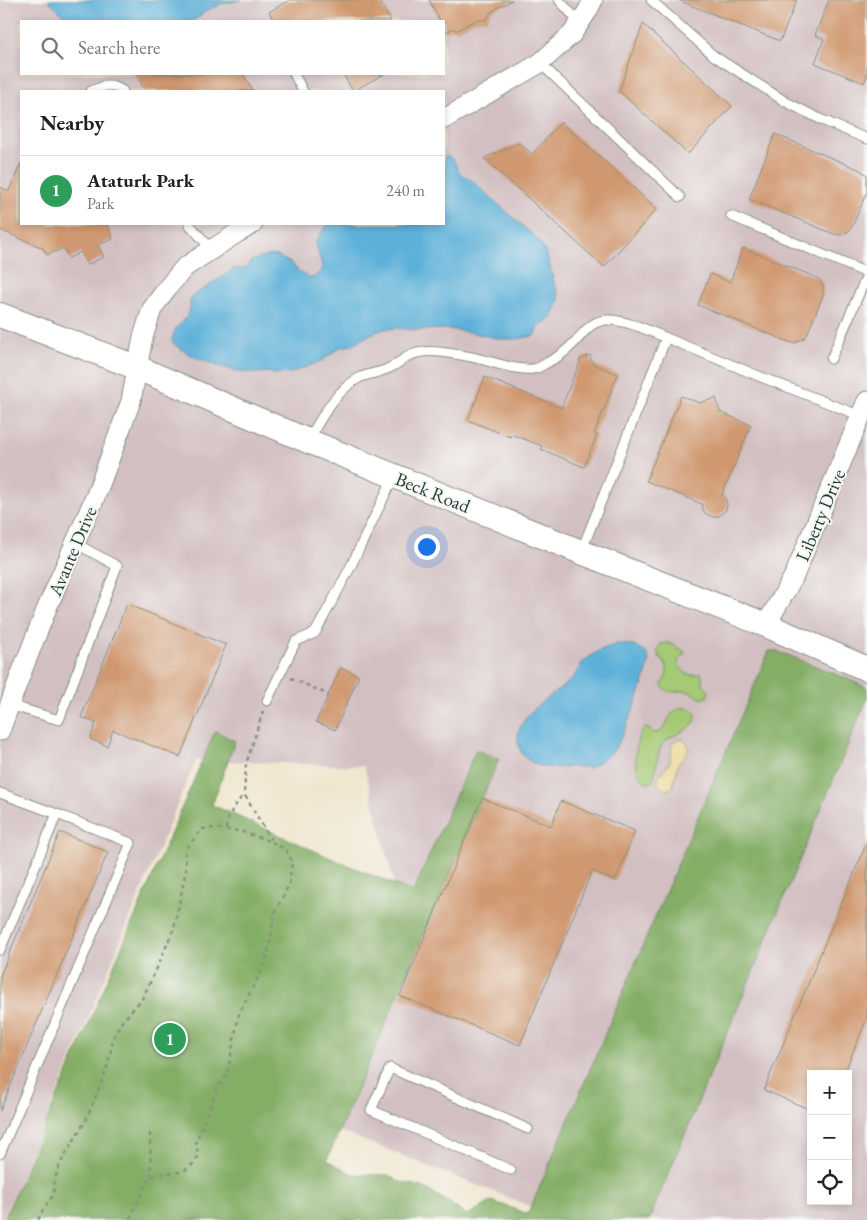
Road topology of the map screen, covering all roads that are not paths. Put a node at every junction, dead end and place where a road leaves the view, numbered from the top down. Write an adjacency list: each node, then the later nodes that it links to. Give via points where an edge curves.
1 (559, 0): 4 (lane)
2 (593, 0): 4 (street)
3 (651, 0): 11 (lane, via 714,56 786,102)
4 (580, 23): 5 (street)
5 (540, 63): 10 (street); 12 (lane)
6 (295, 75): 9 (lane)
7 (93, 90): 8 (lane, via 103,86 115,86)
8 (121, 90)
9 (302, 90)
10 (445, 117)
11 (867, 138)
12 (680, 197)
13 (731, 216): 17 (lane)
14 (190, 225): 16 (lane)
15 (250, 225): 16 (street)
16 (212, 250): 21 (street, via 185,267 152,309)
17 (867, 274): 20 (lane)
18 (0, 315): 21 (street, Beck Road)
19 (666, 338): 22 (lane, via 761,377); 23 (lane, via 640,327 606,320 591,325 564,353 534,369 425,351 346,387 327,408); 26 (lane)
20 (831, 359)
21 (138, 368): 23 (street, Beck Road); 25 (street, Avante Drive, via 131,401)
22 (864, 409): 27 (street, Liberty Drive, via 794,576)
23 (308, 441): 24 (street, Beck Road)
24 (394, 476): 26 (street, Beck Road); 29 (lane, via 315,633 296,641)
25 (75, 543): 30 (street, Avante Drive); 30 (lane, via 117,566 59,720)
26 (581, 552): 27 (street, Beck Road)
27 (766, 625): 28 (street, Beck Road)
28 (867, 669)
29 (267, 701)
30 (10, 705): 31 (street, Avante Drive)
31 (0, 731)
32 (0, 793): 33 (lane)
33 (57, 814): 34 (lane); 36 (lane, via 131,843)
34 (0, 950)
35 (528, 1129): 37 (lane, via 390,1068 371,1110)
36 (0, 1154)
37 (511, 1170)

